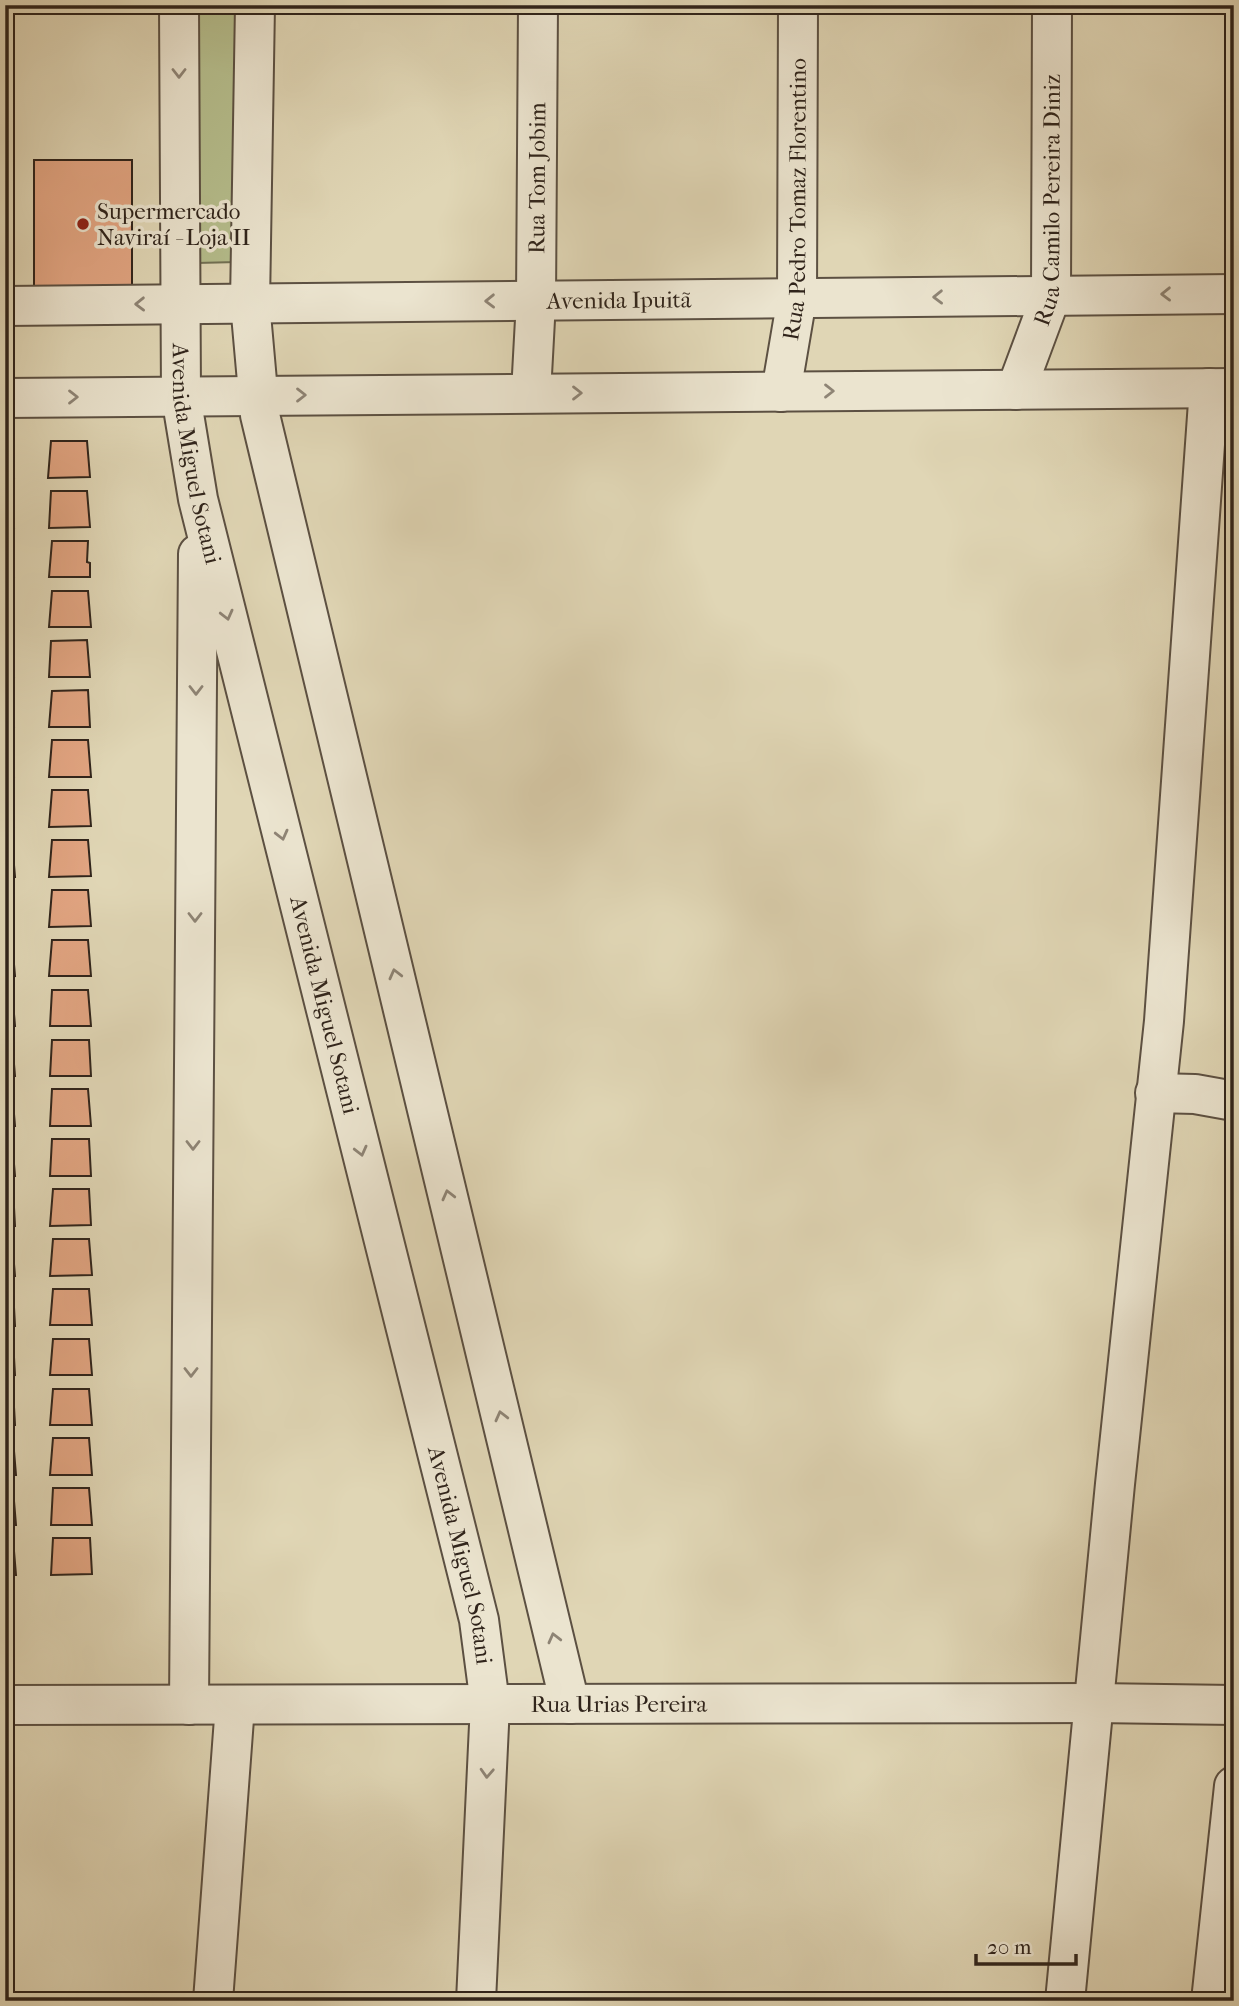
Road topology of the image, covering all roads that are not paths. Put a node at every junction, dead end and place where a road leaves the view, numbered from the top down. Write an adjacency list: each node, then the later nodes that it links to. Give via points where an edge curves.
1 (179, 5): 11 (street, Avenida Miguel Sotani, one-way to 11)
2 (255, 5): 10 (street)
3 (538, 5): 9 (street, Rua Tom Jobim)
4 (798, 5): 8 (street, Rua Pedro Tomaz Florentino)
5 (1052, 5): 7 (street, Rua Camilo Pereira Diniz)
6 (1234, 294): 7 (street, Avenida Ipuitã, one-way to 7)
7 (1051, 296): 8 (street, Avenida Ipuitã, one-way to 8); 14 (street, Rua Camilo Pereira Diniz)
8 (797, 298): 9 (street, Avenida Ipuitã); 15 (street, Rua Pedro Tomaz Florentino)
9 (536, 301): 10 (street, Avenida Ipuitã, one-way to 10); 16 (street, Rua Tom Jobim)
10 (250, 303): 11 (street, Avenida Ipuitã); 18 (street)
11 (179, 304): 12 (street, Avenida Ipuitã, one-way to 12); 17 (street, Avenida Miguel Sotani)
12 (5, 306)
13 (1221, 388): 14 (street); 21 (street)
14 (1016, 390): 15 (street, one-way to 14)
15 (781, 392): 16 (street, one-way to 15)
16 (531, 393): 18 (street, one-way to 16)
17 (181, 396): 18 (street); 19 (street, one-way to 17); 20 (street, Avenida Miguel Sotani)
18 (258, 396): 25 (street, one-way to 18)
19 (5, 398)
20 (198, 499): 24 (street, Avenida Miguel Sotani, one-way to 24, via 479,1620); 27 (street, one-way to 27)
21 (1155, 1093): 22 (street); 23 (street)
22 (1234, 1101)
23 (1095, 1703): 25 (street, Rua Urias Pereira); 29 (street, Rua Urias Pereira); 33 (street)
24 (490, 1704): 25 (street, Rua Urias Pereira); 28 (street, Rua Urias Pereira); 32 (street, Avenida Miguel Sotani, one-way to 32)
25 (570, 1704)
26 (5, 1705): 27 (street, Rua Urias Pereira)
27 (189, 1705): 28 (street, Rua Urias Pereira)
28 (235, 1705): 31 (street)
29 (1234, 1705)
30 (1234, 1786): 34 (street)
31 (213, 2001)
32 (476, 2001)
33 (1065, 2001)
34 (1211, 2001)

